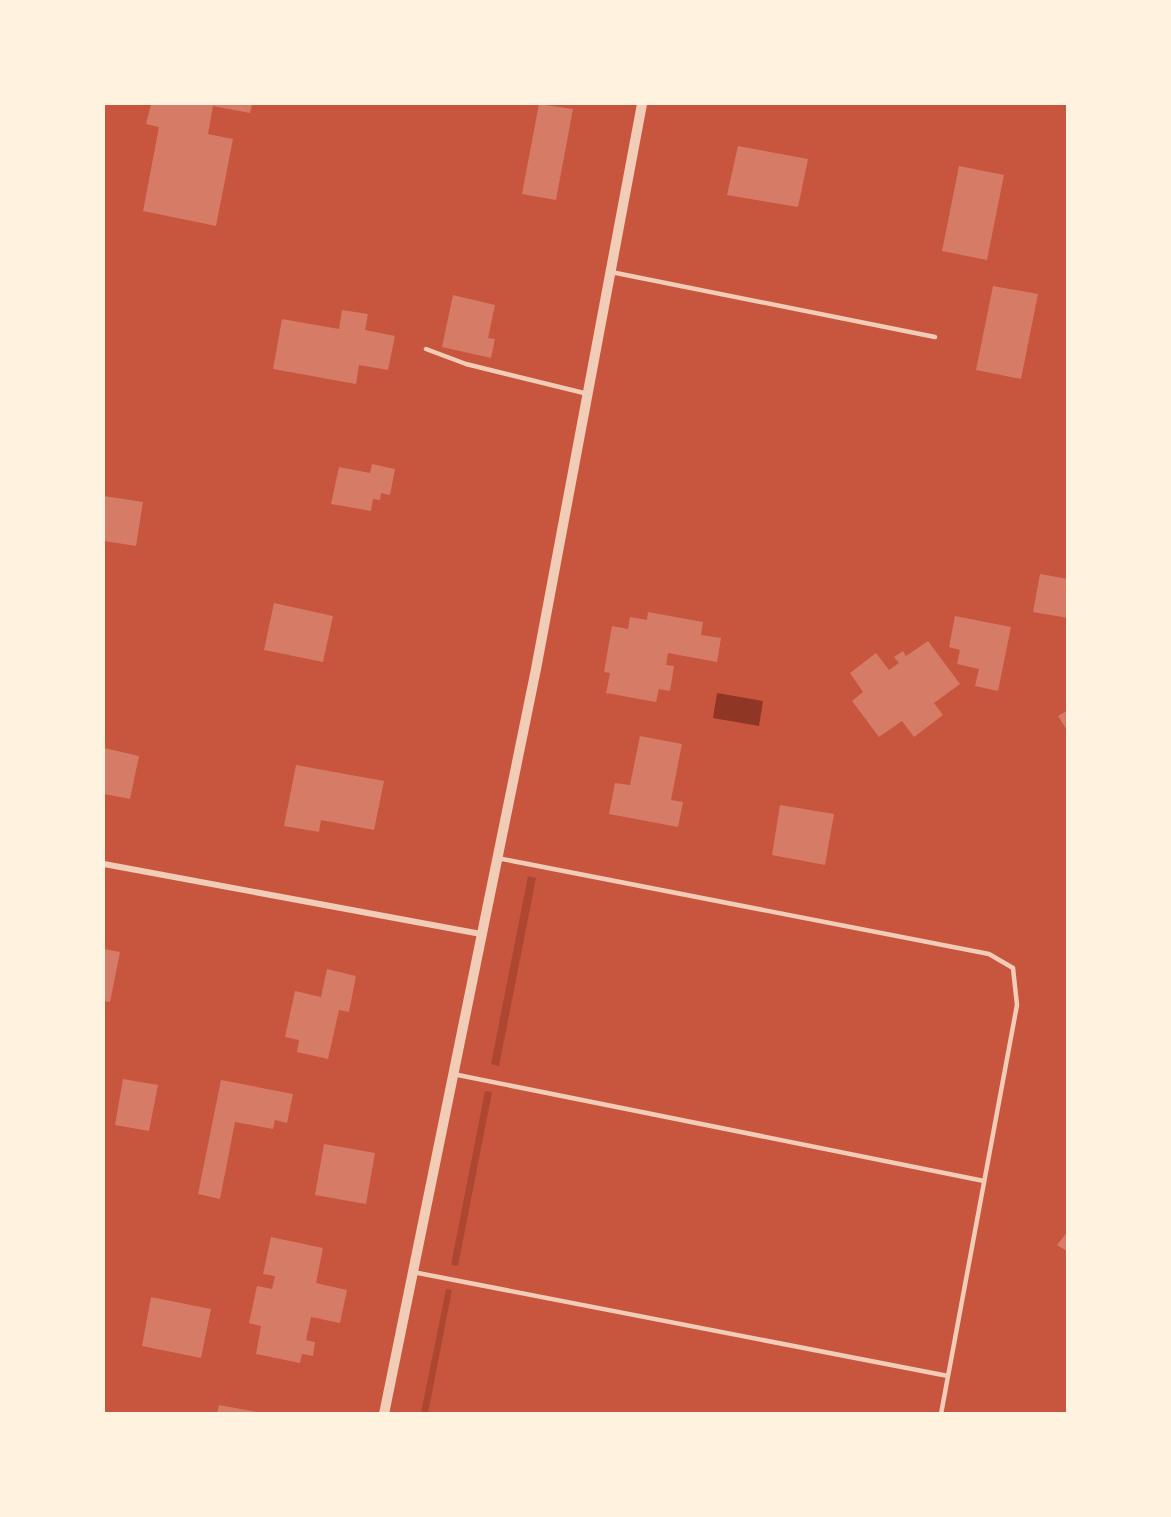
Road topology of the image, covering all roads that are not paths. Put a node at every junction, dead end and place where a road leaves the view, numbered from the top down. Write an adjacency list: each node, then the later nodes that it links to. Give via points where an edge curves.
1 (642, 104): 2 (street)
2 (611, 272): 3 (lane); 5 (street)
3 (935, 338)
4 (426, 349): 5 (lane, via 466,364)
5 (588, 394): 6 (street)
6 (497, 858): 8 (street); 10 (lane, via 989,954 1013,968 1017,1005)
7 (104, 864): 8 (street)
8 (482, 934): 9 (street)
9 (453, 1074): 10 (lane); 11 (street)
10 (984, 1181): 12 (lane)
11 (413, 1272): 12 (lane); 13 (street)
12 (948, 1376): 14 (lane)
13 (384, 1413)
14 (941, 1413)

